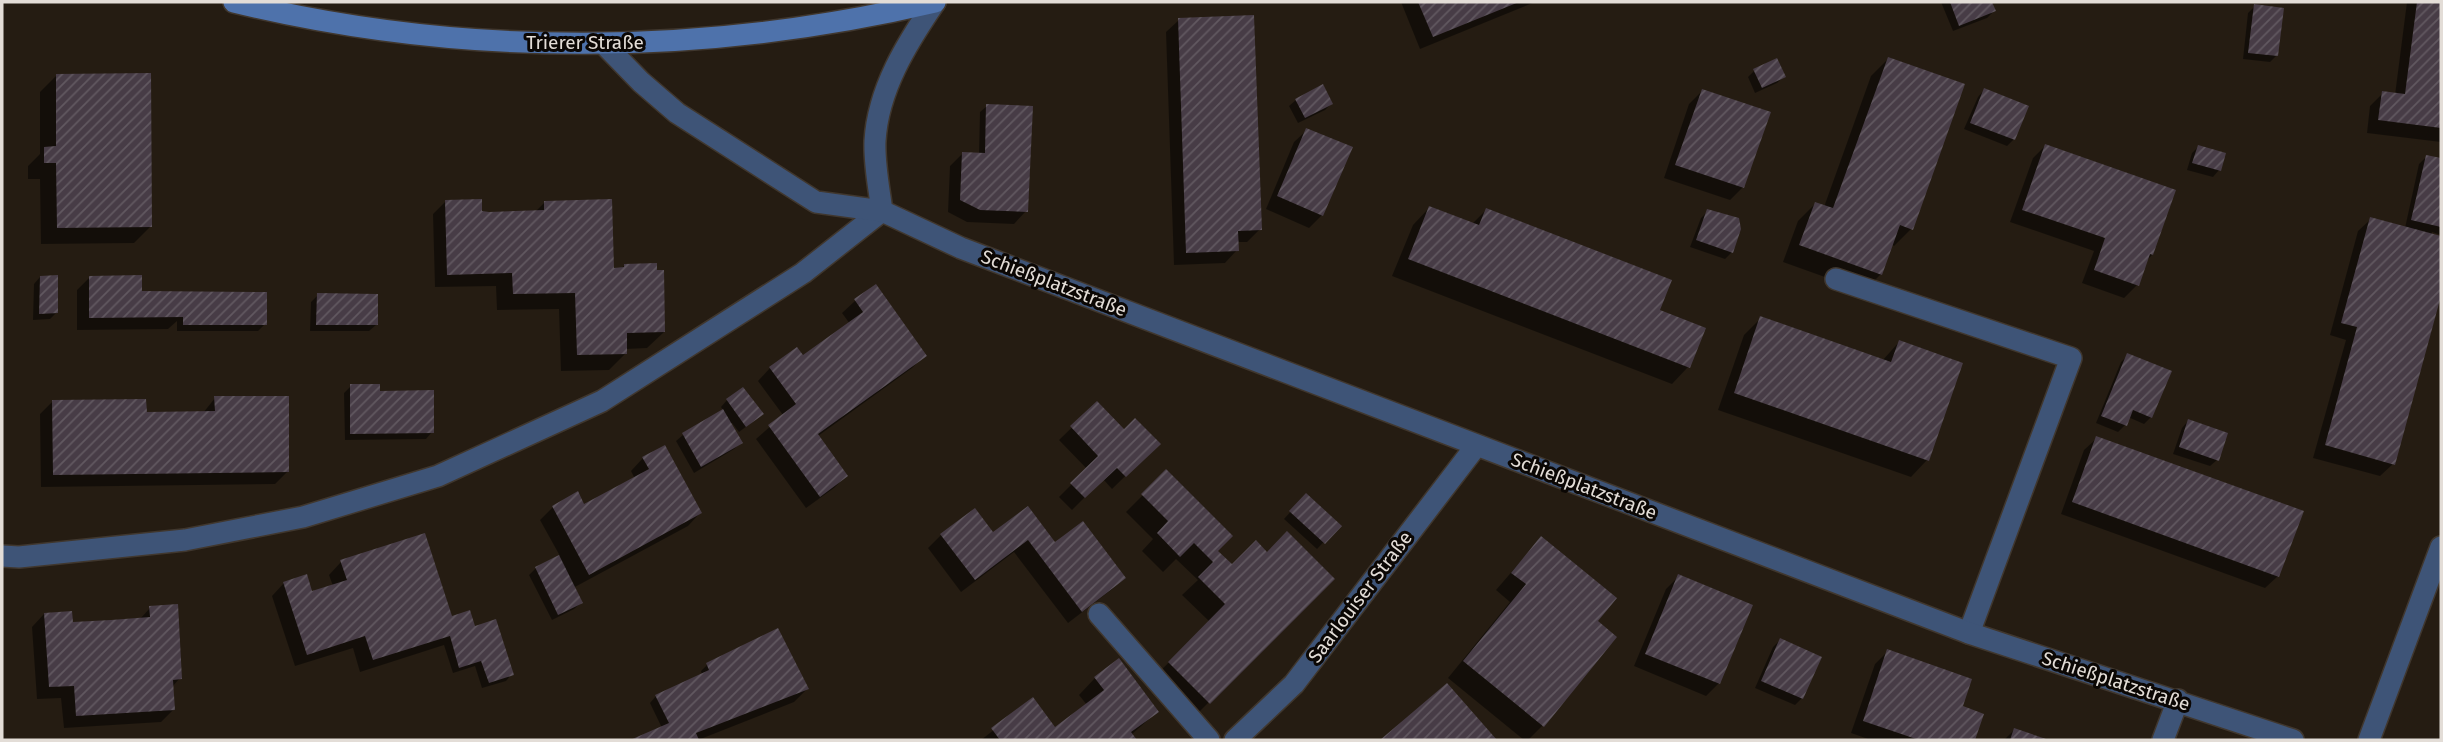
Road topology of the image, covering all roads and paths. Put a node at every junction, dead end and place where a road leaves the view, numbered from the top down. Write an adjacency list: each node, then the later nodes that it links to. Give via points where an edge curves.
1 (234, 2): 3 (main road, Trierer Straße, via 433,35)
2 (935, 2): 3 (main road, Trierer Straße, via 750,35); 4 (street, via 897,63 877,119 876,166)
3 (604, 44): 4 (street, Schießplatzstraße, via 677,113 816,202)
4 (882, 211): 6 (street, Schießplatzstraße, via 974,253); 8 (street, via 803,273 602,401 438,476 303,517 185,540)
5 (1836, 279): 10 (street, via 2071,358)
6 (1476, 446): 10 (street, Schießplatzstraße); 13 (street, Saarlouiser Straße, via 1294,684)
7 (2441, 547): 16 (street)
8 (2, 556)
9 (1099, 614): 12 (street)
10 (1969, 633): 11 (street, Schießplatzstraße)
11 (2178, 701): 14 (street); 15 (street, Schießplatzstraße)
12 (1209, 740)
13 (1235, 740)
14 (2163, 740)
15 (2293, 740)
16 (2369, 740)

